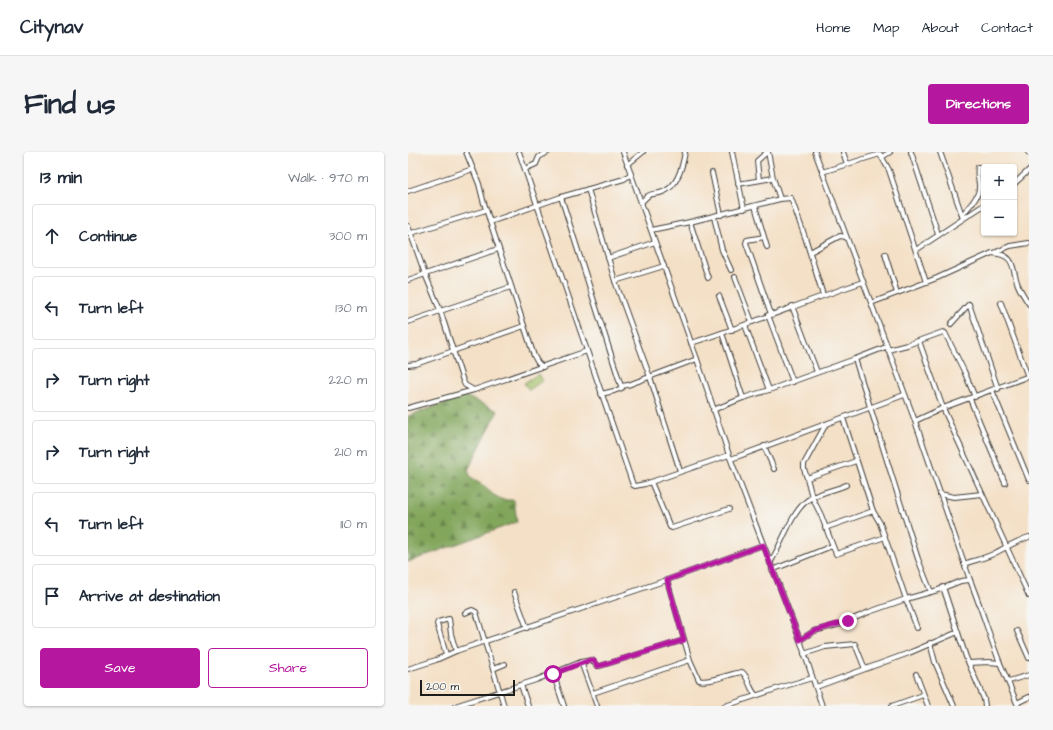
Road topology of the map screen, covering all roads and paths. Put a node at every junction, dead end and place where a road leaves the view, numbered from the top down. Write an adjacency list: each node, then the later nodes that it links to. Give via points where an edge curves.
1 (466, 152): 18 (street)
2 (519, 152): 19 (street)
3 (546, 152): 19 (street, via 538,156 536,164)
4 (623, 152): 16 (street)
5 (643, 152): 16 (street)
6 (685, 152): 32 (street, via 680,172 671,185 666,190 649,195)
7 (732, 152): 27 (street)
8 (768, 152): 24 (street); 25 (street, via 757,161)
9 (815, 152): 21 (street)
10 (843, 152): 15 (street)
11 (890, 152): 14 (street)
12 (911, 152): 46 (street)
13 (940, 152): 40 (street)
14 (881, 154): 15 (street); 53 (street, via 891,174)
15 (847, 164): 21 (street)
16 (627, 165): 23 (street)
17 (978, 167): 40 (street, via 979,192)
18 (472, 169): 29 (street); 37 (street)
19 (525, 169): 33 (street)
20 (1029, 171): 26 (street)
21 (822, 172): 48 (street)
22 (712, 173): 38 (street)
23 (631, 174): 28 (street, via 624,179); 32 (street)
24 (773, 178): 25 (street); 31 (street)
25 (760, 180): 27 (street)
26 (1017, 181)
27 (738, 184): 36 (street)
28 (588, 190): 30 (street); 57 (street)
29 (408, 191)
30 (561, 197): 33 (street); 97 (street)
31 (780, 200): 34 (street); 54 (street, via 792,199)
32 (641, 203): 44 (street)
33 (537, 206): 41 (street); 88 (street)
34 (755, 206): 36 (street); 47 (street)
35 (981, 206): 40 (street)
36 (744, 209): 38 (street)
37 (486, 210): 41 (street); 45 (street)
38 (721, 215): 39 (street)
39 (714, 216): 42 (street); 59 (street, via 722,250)
40 (962, 217): 46 (street)
41 (490, 222): 52 (street)
42 (690, 222): 44 (street); 62 (street)
43 (408, 226): 45 (street)
44 (651, 230): 49 (street)
45 (409, 234): 60 (street)
46 (938, 234): 53 (street)
47 (764, 237): 51 (street); 76 (street, via 747,240 746,243)
48 (846, 237): 54 (street, via 840,236); 65 (street)
49 (655, 242): 57 (street); 58 (street)
50 (1029, 243): 55 (street, via 1010,246)
51 (766, 247)
52 (498, 248): 60 (street); 67 (street)
53 (916, 250): 66 (street)
54 (810, 252): 69 (street)
55 (992, 253): 66 (street); 73 (street, via 1010,259 1018,285)
56 (885, 254): 68 (street)
57 (608, 258): 64 (street)
58 (664, 266): 64 (street); 85 (street)
59 (731, 270)
60 (425, 274): 63 (street); 75 (street)
61 (735, 277): 78 (street)
62 (708, 278)
63 (408, 280)
64 (615, 281): 94 (street)
65 (863, 282): 69 (street); 71 (street)
66 (926, 282): 68 (street)
67 (511, 287): 75 (street); 81 (street)
68 (897, 293): 71 (street)
69 (823, 295): 74 (street)
70 (719, 296): 82 (street)
71 (871, 303): 86 (street)
72 (1001, 303): 95 (street)
73 (1029, 304)
74 (792, 306): 76 (street); 93 (street)
75 (440, 310): 77 (street); 87 (street)
76 (769, 315): 78 (street); 96 (street)
77 (408, 322)
78 (752, 322): 80 (street)
79 (951, 324): 98 (street, via 969,304)
80 (745, 325): 82 (street); 100 (street)
81 (524, 326): 87 (street); 92 (street, via 534,356)
82 (732, 330): 83 (street)
83 (722, 333): 85 (street); 105 (street)
84 (919, 340): 86 (street); 104 (street, via 946,333); 109 (street)
85 (691, 343): 89 (street)
86 (887, 348): 90 (street); 103 (street)
87 (453, 351): 91 (street); 99 (street, via 465,385)
88 (587, 351): 92 (street); 102 (street)
89 (697, 359): 94 (street); 110 (street)
90 (855, 360): 93 (street); 107 (street)
91 (408, 365)
92 (543, 367): 99 (street)
93 (817, 372): 96 (street)
94 (650, 377): 97 (street); 119 (street)
95 (1028, 377): 98 (street)
96 (793, 382): 100 (street)
97 (621, 386): 102 (street, via 618,390)
98 (998, 388): 101 (street)
99 (474, 390): 108 (street)
100 (769, 390): 105 (street)
101 (992, 390): 104 (street); 121 (street)
102 (602, 394): 122 (street, via 633,485)
103 (904, 395): 107 (street); 112 (street)
104 (975, 397): 106 (street)
105 (743, 398): 110 (street)
106 (970, 399): 109 (street); 123 (street)
107 (870, 407): 111 (street); 145 (street)
108 (408, 408)
109 (943, 408): 112 (street); 126 (street)
110 (713, 410): 115 (street)
111 (843, 418): 113 (street); 117 (street)
112 (915, 421): 125 (street)
113 (826, 424): 114 (street); 120 (street, via 804,464)
114 (764, 446): 116 (street); 118 (street)
115 (729, 455): 116 (street); 119 (street)
116 (731, 459): 133 (street)
117 (856, 461): 120 (street); 129 (street)
118 (774, 470)
119 (680, 471): 122 (street)
120 (807, 478): 127 (street)
121 (1029, 480)
122 (651, 482): 128 (street, via 672,528)
123 (1005, 483)
124 (846, 486): 127 (street)
125 (940, 494): 126 (street, via 954,497); 137 (street)
126 (982, 494): 135 (street)
127 (812, 497): 130 (street); 136 (street, via 803,504 794,517)
128 (729, 509)
129 (873, 510): 130 (street); 131 (street)
130 (825, 528): 134 (street)
131 (885, 537): 134 (street, via 837,555); 147 (street)
132 (1029, 537): 135 (street)
133 (763, 545): 136 (street); 140 (street)
134 (832, 546): 138 (street)
135 (1006, 546): 137 (street); 146 (street)
136 (770, 563): 138 (street)
137 (964, 564): 139 (street)
138 (772, 570): 154 (street)
139 (967, 570): 141 (street); 142 (street)
140 (667, 580): 149 (street); 153 (street)
141 (970, 580): 142 (street); 164 (street)
142 (961, 581): 143 (street)
143 (943, 587): 145 (street); 152 (street)
144 (514, 592): 149 (street)
145 (931, 592): 147 (street)
146 (1029, 596)
147 (906, 599): 150 (street); 154 (street, via 841,624 814,631)
148 (465, 613): 155 (street, via 475,611)
149 (527, 628): 155 (street)
150 (917, 628)
151 (1017, 631): 160 (street)
152 (958, 632): 156 (street); 163 (street)
153 (684, 640): 161 (street); 162 (street, via 600,666 592,660)
154 (800, 640): 159 (street)
155 (484, 642): 157 (street); 167 (street)
156 (930, 643): 168 (street); 192 (street, via 935,662)
157 (456, 651): 158 (street); 158 (street, via 449,619 438,622)
158 (446, 654): 166 (street)
159 (804, 654): 168 (street, via 825,647 855,644); 172 (street)
160 (1029, 658)
161 (690, 660): 177 (street); 179 (street, via 701,681 744,673)
162 (581, 662): 169 (street); 177 (street)
163 (969, 663): 164 (street); 193 (street)
164 (1000, 663): 173 (street)
165 (505, 664): 167 (street)
166 (408, 669)
167 (493, 669): 176 (street)
168 (865, 669): 175 (street)
169 (553, 674): 174 (street); 186 (street)
170 (916, 674): 178 (street)
171 (1029, 675): 173 (street)
172 (812, 678): 175 (street); 179 (street)
173 (1009, 681): 182 (street)
174 (521, 685): 176 (street); 185 (street)
175 (816, 687): 189 (street)
176 (500, 691): 183 (street); 184 (street)
177 (593, 693): 187 (street)
178 (923, 694): 190 (street); 191 (street)
179 (756, 695): 181 (street)
180 (1029, 697): 182 (street)
181 (740, 704): 188 (street)
182 (1017, 704)
183 (455, 706)
184 (504, 706)
185 (528, 706)
186 (564, 706)
187 (597, 706)
188 (728, 706)
189 (822, 706)
190 (892, 706)
191 (928, 706)
192 (954, 706)
193 (985, 706)

